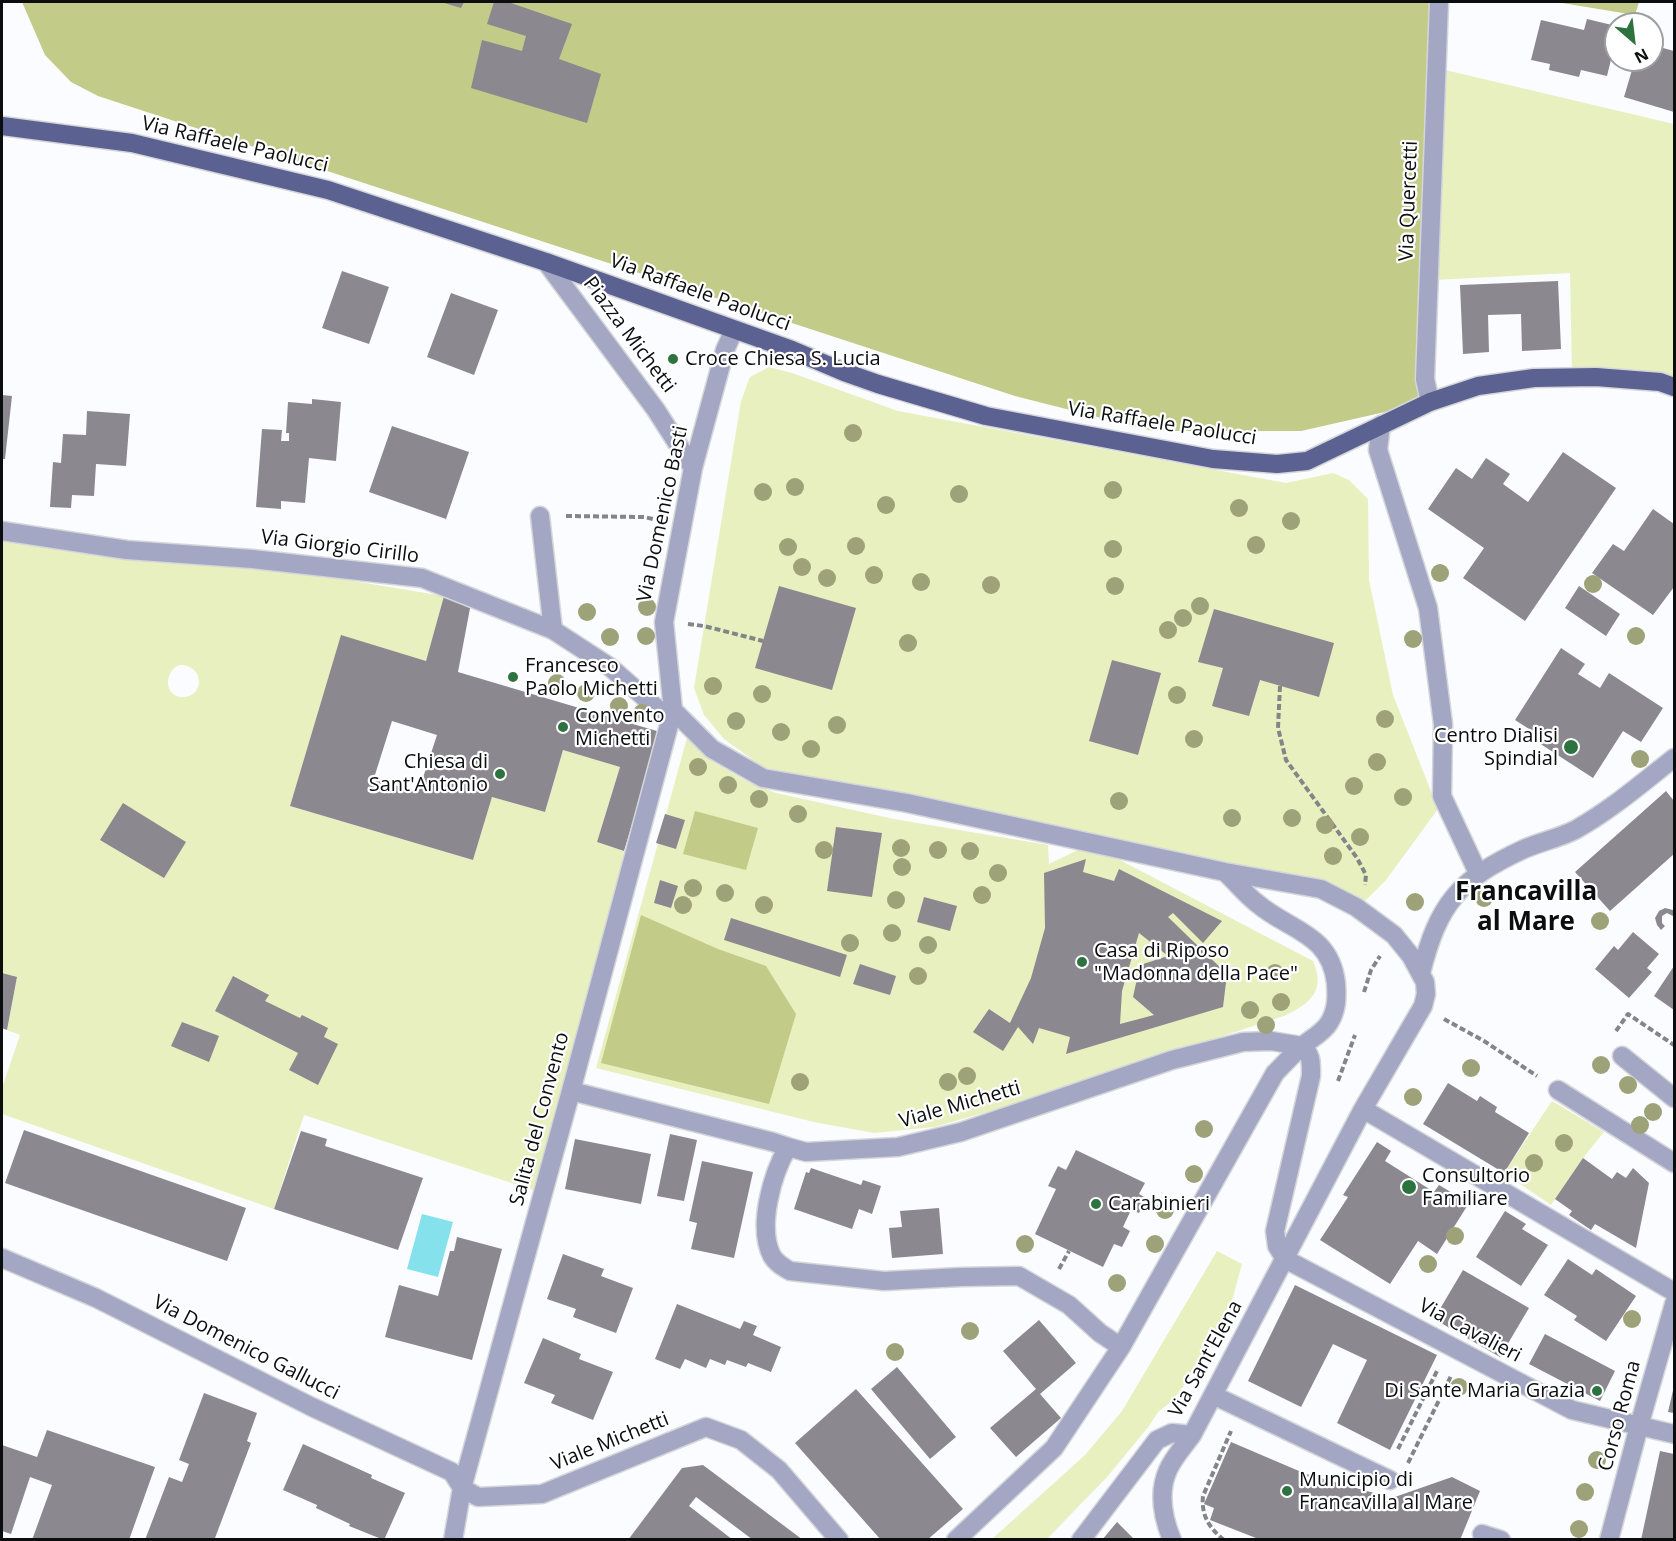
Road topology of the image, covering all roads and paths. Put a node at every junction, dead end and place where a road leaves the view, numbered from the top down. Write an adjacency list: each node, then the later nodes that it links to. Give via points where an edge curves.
1 (1439, 2): 6 (street, Via Quercetti, via 1425,379)
2 (2, 126): 3 (main road, Via Raffaele Paolucci, via 132,143 328,190)
3 (546, 262): 4 (main road, Via Raffaele Paolucci); 8 (street, Piazza Michetti, via 644,392)
4 (734, 330): 7 (main road, Via Raffaele Paolucci, via 878,384 986,416 1213,459 1277,464 1307,461); 8 (street, Via Domenico Basti)
5 (1674, 387): 6 (main road, Via Raffaele Paolucci, via 1659,382 1596,377 1534,378 1478,386)
6 (1430, 402): 7 (main road, Via Raffaele Paolucci)
7 (1381, 425): 19 (street, via 1378,450 1428,608 1443,724 1442,796)
8 (693, 468): 12 (street, Via Domenico Basti)
9 (540, 516): 10 (path); 13 (street)
10 (644, 517)
11 (2, 531): 13 (street, Via Giorgio Cirillo, via 127,550 422,578)
12 (664, 622): 14 (path, via 704,626); 16 (street, Via Domenico Basti)
13 (553, 630): 16 (street, Via Giorgio Cirillo, via 610,667 661,712)
14 (763, 641)
15 (1280, 686): 20 (path, via 1278,728 1286,760 1357,858 1366,875)
16 (673, 710): 18 (street, via 712,749 763,778 907,803); 25 (street, Salita del Convento)
17 (1674, 758): 19 (street, via 1607,811 1573,831)
18 (1225, 872): 21 (street, via 1321,889 1356,907 1394,935); 23 (street, via 1259,905 1317,941 1327,955 1334,972 1336,1005 1328,1024)
19 (1478, 873): 21 (street, via 1440,915)
20 (1365, 894)
21 (1421, 972): 22 (street, Via Sant'Elena, via 1426,994)
22 (1423, 1006): 26 (path); 28 (street, Via Sant'Elena)
23 (1302, 1046): 29 (street, Viale Michetti, via 1243,1042 1172,1060 961,1132 898,1147 806,1152); 33 (street, via 1311,1061 1311,1076 1275,1239); 37 (street, via 1275,1073)
24 (1622, 1056): 27 (street)
25 (572, 1090): 29 (street, Viale Michetti); 48 (street, Salita del Convento)
26 (1558, 1090): 30 (street)
27 (1674, 1098)
28 (1364, 1109): 33 (street, Via Sant'Elena); 35 (street)
29 (788, 1147): 37 (street, via 778,1164 765,1224 772,1255 790,1271 884,1281 1019,1276 1070,1305)
30 (1674, 1163)
31 (1069, 1251): 34 (path)
32 (2, 1258): 48 (street, Via Domenico Gallucci, via 96,1298 312,1407 452,1472)
33 (1285, 1259): 40 (street, Via Sant'Elena); 42 (street, Via Cavalieri, via 1572,1410)
34 (1058, 1270)
35 (1674, 1292)
36 (1674, 1304): 42 (street, Corso Roma)
37 (1121, 1347): 52 (street, via 1054,1448)
38 (1439, 1368): 45 (path)
39 (1453, 1372): 46 (path)
40 (1213, 1395): 41 (street); 44 (street, Via Sant'Elena)
41 (1241, 1409): 47 (street); 55 (path, via 1203,1496 1207,1522)
42 (1639, 1426): 43 (street, Via Cavalieri); 57 (street, Corso Roma)
43 (1674, 1434)
44 (1192, 1435): 53 (street, Via Sant'Elena, via 1172,1433 1157,1440); 54 (street, via 1167,1471 1162,1498 1165,1523)
45 (1398, 1449)
46 (1407, 1464)
47 (1390, 1480)
48 (462, 1488): 50 (street, Salita del Convento); 51 (street, Viale Michetti, via 478,1497 542,1494 706,1427 741,1440 779,1470)
49 (1482, 1534): 56 (street)
50 (453, 1539)
51 (839, 1539)
52 (956, 1539)
53 (1081, 1539)
54 (1172, 1539)
55 (1224, 1539)
56 (1501, 1539)
57 (1609, 1539)

